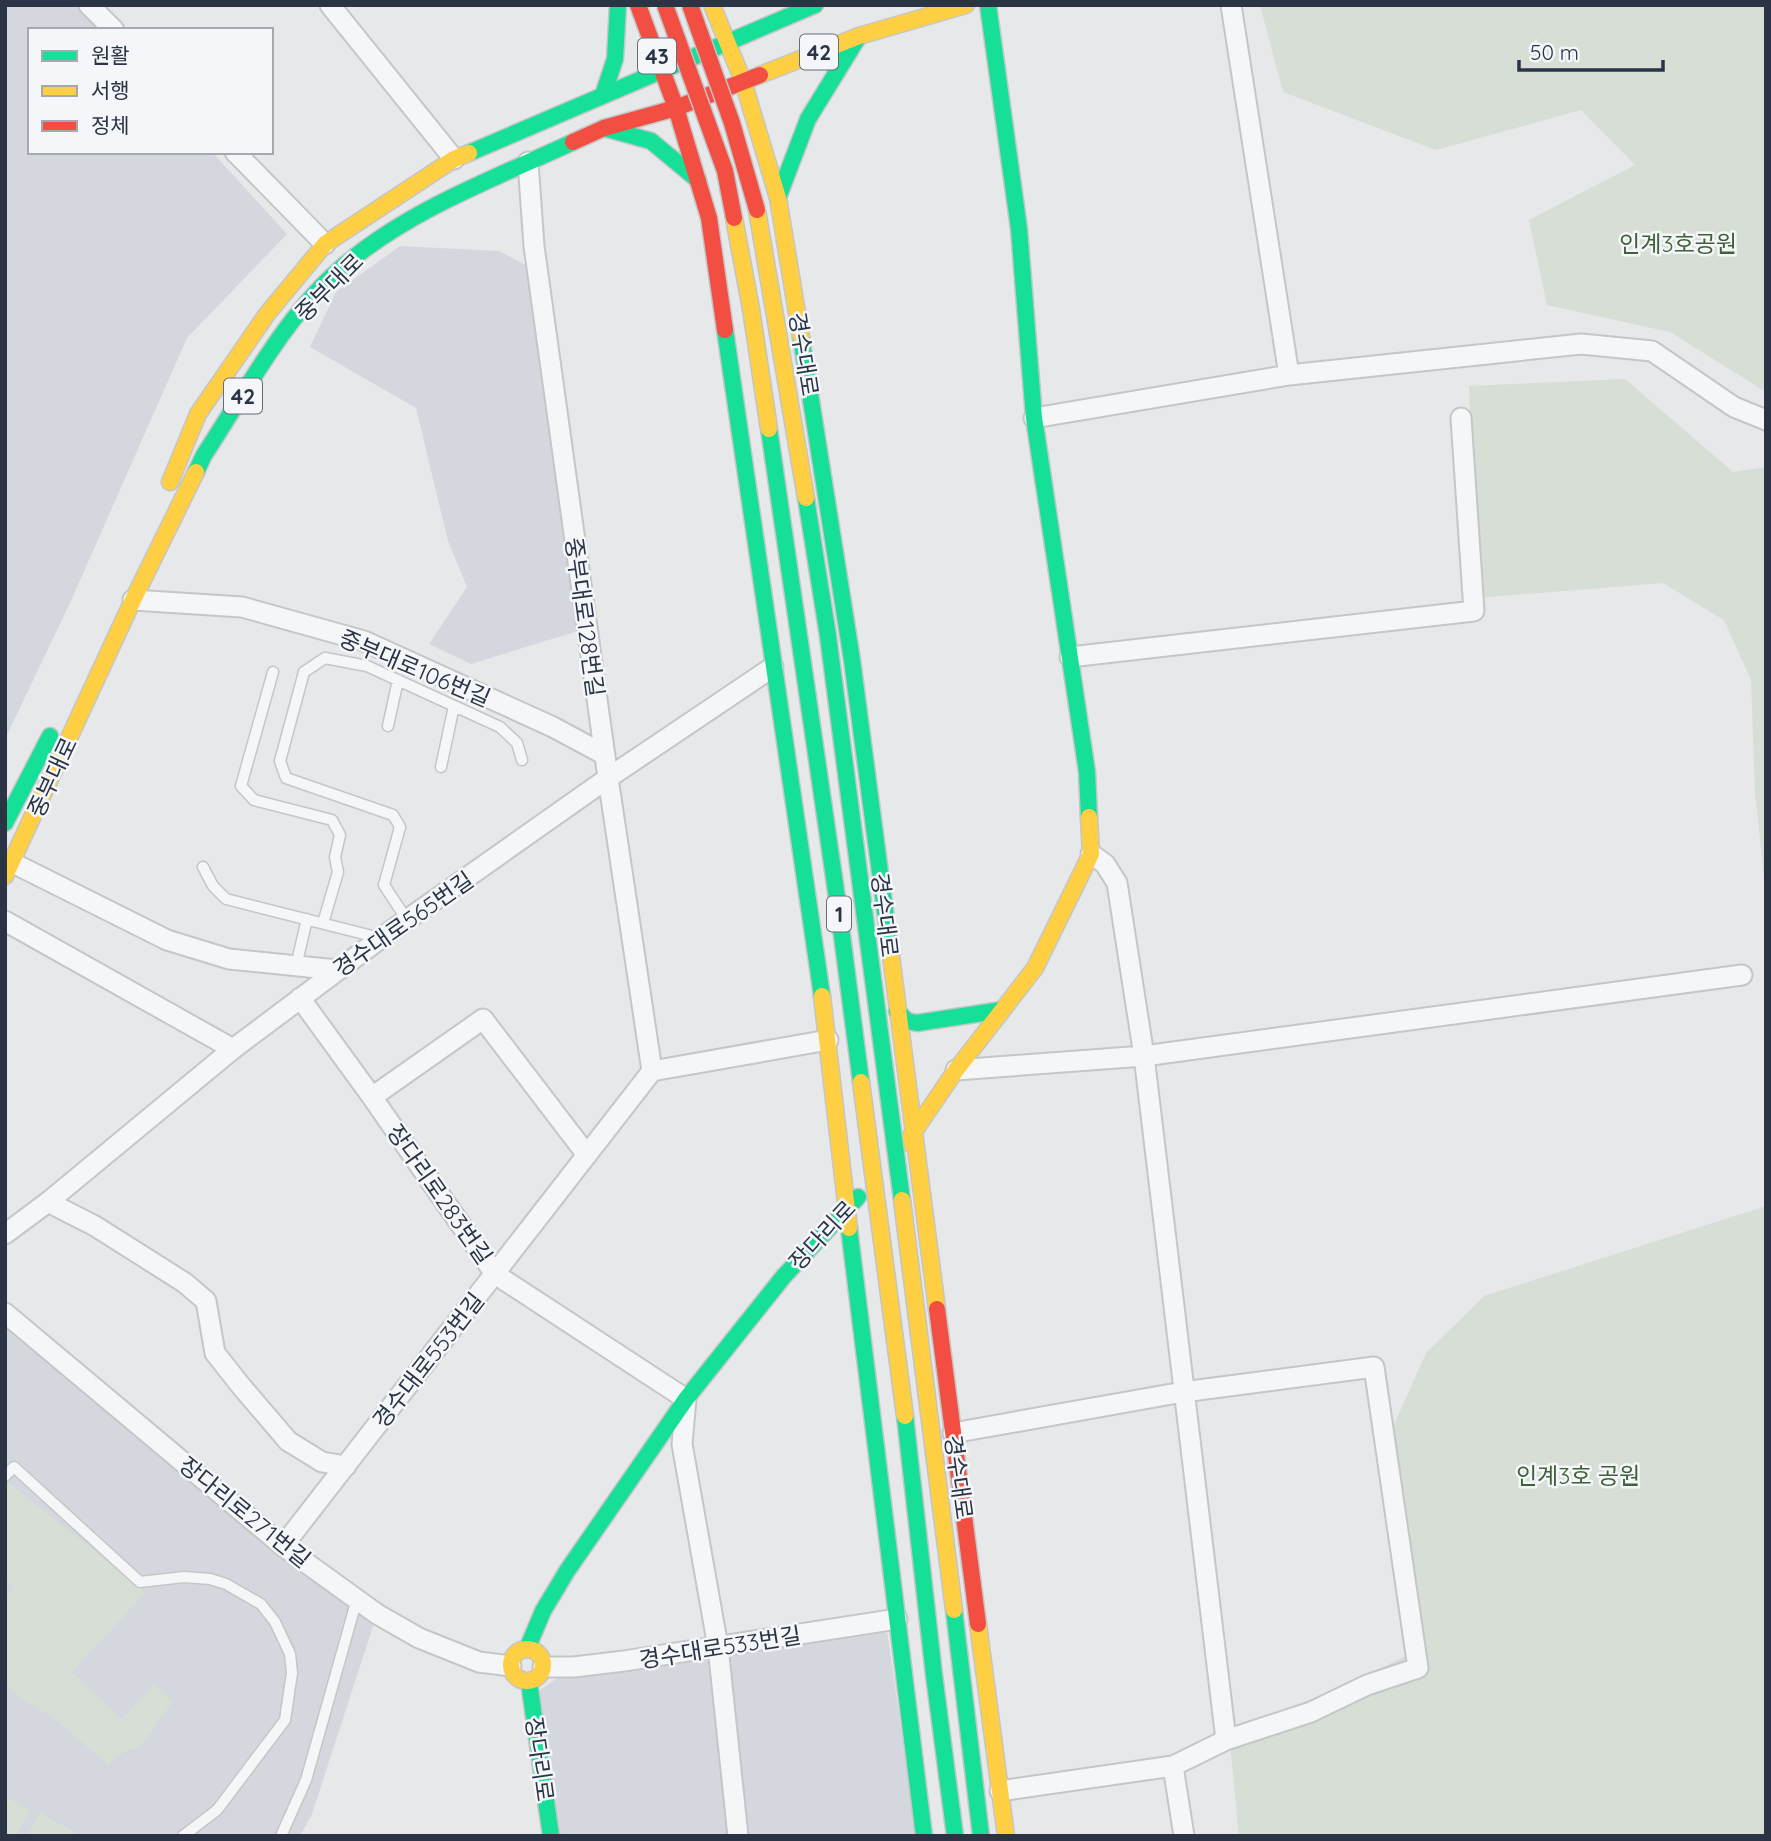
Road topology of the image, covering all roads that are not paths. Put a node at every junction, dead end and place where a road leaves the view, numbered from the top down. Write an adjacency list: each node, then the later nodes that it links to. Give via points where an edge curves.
1 (89, 5): 12 (street)
2 (330, 5): 21 (street)
3 (618, 5): 17 (main road, via 615,60)
4 (638, 5): 15 (main road, 43)
5 (665, 5): 94 (main road, 1, bridge, via 725,171 751,309 838,905)
6 (690, 5): 95 (main road, 1, bridge, via 757,208 803,476 871,956)
7 (712, 5): 14 (main road, 경수대로)
8 (815, 5): 14 (main road, 중부대로 / 42)
9 (966, 5): 13 (main road, 중부대로 / 42)
10 (988, 5): 27 (main road, via 1019,229)
11 (1231, 5): 26 (street)
12 (112, 28)
13 (859, 36): 16 (main road, 중부대로 / 42); 24 (main road, via 808,119)
14 (728, 44): 15 (main road, 중부대로 / 42); 16 (main road, 경수대로)
15 (662, 71): 17 (main road, 중부대로 / 42); 18 (main road, 43)
16 (743, 81): 18 (main road, 중부대로 / 42); 24 (main road, 경수대로)
17 (603, 95): 21 (main road, 중부대로 / 42)
18 (676, 108): 19 (main road, 중부대로 / 42); 23 (main road)
19 (604, 128): 22 (main road, 중부대로 / 42); 23 (main road, via 651,141)
20 (237, 154): 25 (street)
21 (454, 159): 25 (main road, 중부대로 / 42)
22 (528, 162): 32 (main road, 중부대로 / 42, via 418,214 347,263 304,307 204,455); 41 (street, 중부대로128번길, via 534,246)
23 (698, 180): 35 (main road, via 709,218)
24 (778, 198): 59 (main road, 경수대로, via 852,660)
25 (325, 244): 30 (main road, 중부대로 / 42, via 267,314 198,414)
26 (1289, 374): 27 (street); 29 (street, via 1581,344 1652,351 1734,407)
27 (1034, 418): 34 (main road)
28 (1461, 418): 34 (street, via 1474,611)
29 (1766, 420)
30 (166, 492)
31 (149, 530): 33 (main road)
32 (133, 600): 41 (street, 중부대로106번길, via 242,607 364,641); 48 (main road, 중부대로 / 42)
33 (96, 643)
34 (1070, 657): 46 (main road, via 1087,772)
35 (773, 667): 44 (street, 경수대로565번길); 60 (main road)
36 (273, 672): 52 (lane, via 241,786 254,800 332,820 340,835 335,857 338,872)
37 (398, 680): 38 (lane); 40 (lane); 51 (lane, via 367,666 325,658 304,672 280,761 286,778 393,815 400,827 384,885)
38 (454, 706): 42 (lane, via 500,727 517,743); 43 (lane)
39 (56, 725): 45 (main road, 중부대로)
40 (388, 726)
41 (604, 755): 44 (street, 중부대로128번길)
42 (522, 760)
43 (441, 767)
44 (608, 778): 51 (street, 경수대로565번길); 64 (street, 중부대로128번길)
45 (5, 823)
46 (1091, 854): 58 (main road, 장다리로, via 1035,968); 62 (street, via 1105,864 1117,883)
47 (203, 867): 49 (lane, via 226,899)
48 (9, 869): 54 (street, 중부대로, via 167,940 229,959)
49 (307, 919): 52 (lane); 54 (lane)
50 (5, 921): 61 (street)
51 (407, 921): 53 (street, 경수대로565번길)
52 (324, 923): 53 (lane)
53 (381, 938): 55 (street, 경수대로565번길)
54 (296, 966): 55 (street, 중부대로)
55 (337, 970): 57 (street, 경수대로565번길)
56 (1742, 975): 62 (street)
57 (300, 998): 61 (street, 경수대로565번길); 65 (street, 장다리로283번길)
58 (1002, 1010): 59 (main road, via 917,1023); 63 (main road, 장다리로)
59 (897, 1012): 66 (main road, 경수대로)
60 (828, 1040): 64 (street); 69 (main road)
61 (233, 1049): 68 (street, 경수대로565번길)
62 (1144, 1056): 63 (street); 73 (street)
63 (956, 1070): 66 (main road, 장다리로)
64 (652, 1071): 67 (street, 경수대로553번길)
65 (372, 1097): 67 (street, via 483,1019); 71 (street, 장다리로283번길)
66 (913, 1135): 69 (main road, 장다리로); 75 (main road, 경수대로)
67 (587, 1156): 71 (street, 경수대로553번길)
68 (48, 1202): 70 (street, 경수대로565번길); 76 (street, via 95,1226 206,1301 215,1353 241,1386 288,1441 322,1462)
69 (846, 1209): 74 (main road, 장다리로, via 784,1276); 80 (main road)
70 (5, 1234)
71 (495, 1274): 74 (street, 장다리로283번길); 76 (street, 경수대로553번길)
72 (5, 1312): 78 (street, 장다리로271번길)
73 (1183, 1392): 75 (street); 86 (street); 86 (street, via 1374,1367 1418,1668 1367,1685 1311,1712)
74 (686, 1398): 81 (street, via 682,1444); 82 (main road, 장다리로, via 567,1571)
75 (953, 1433): 88 (main road, 경수대로)
76 (346, 1466): 78 (street, 경수대로553번길)
77 (5, 1476): 89 (lane, via 14,1467 140,1582 210,1579 261,1604 275,1622 290,1654 292,1673 285,1720 217,1811)
78 (284, 1546): 79 (street, 장다리로271번길)
79 (357, 1599): 83 (street, 장다리로271번길, via 419,1638 479,1662); 90 (lane, via 306,1780)
80 (897, 1619): 81 (street, 경수대로533번길); 93 (main road)
81 (718, 1647): 84 (street, 경수대로533번길, via 574,1667); 92 (street)
82 (527, 1649): 83 (main road, via 513,1656); 84 (main road, via 537,1653)
83 (511, 1666): 85 (main road, via 518,1679)
84 (543, 1667): 85 (main road)
85 (529, 1682): 91 (main road, 장다리로)
86 (1226, 1740): 87 (street)
87 (1173, 1766): 88 (street); 97 (street)
88 (1000, 1791): 96 (main road, 경수대로)
89 (183, 1836)
90 (281, 1836)
91 (551, 1836)
92 (738, 1836)
93 (924, 1836)
94 (955, 1836)
95 (981, 1836)
96 (1006, 1836)
97 (1184, 1836)

